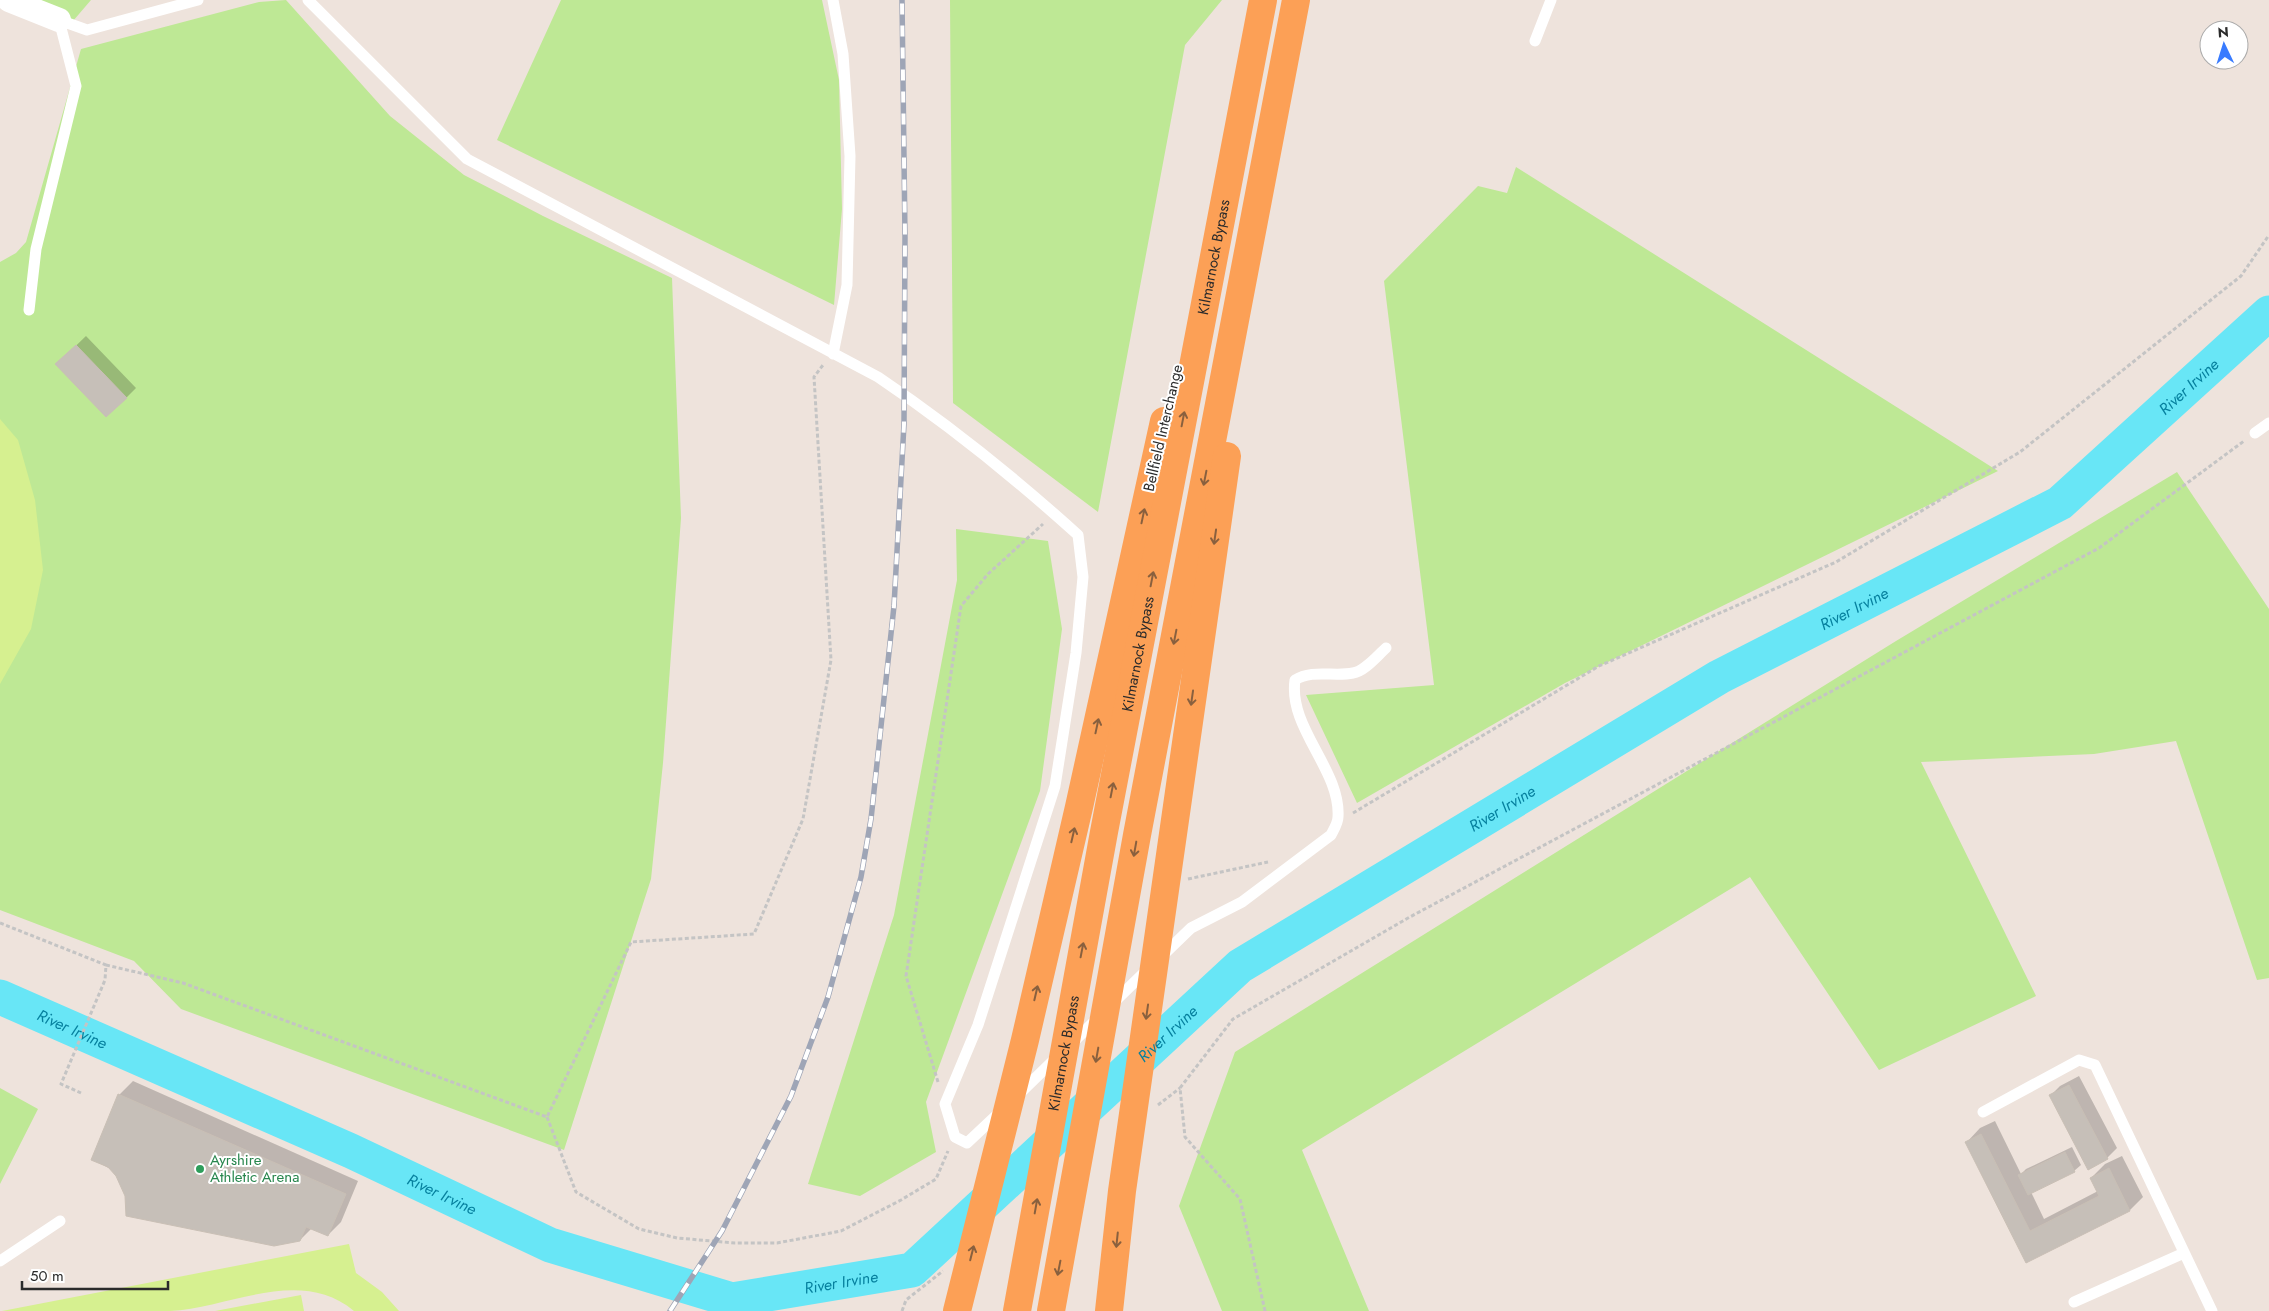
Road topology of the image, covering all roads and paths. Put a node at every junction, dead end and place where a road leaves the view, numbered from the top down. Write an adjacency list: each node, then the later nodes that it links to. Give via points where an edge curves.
1 (9, 0): 8 (street)
2 (198, 0): 8 (lane, via 87,30)
3 (308, 0): 14 (lane, via 467,159)
4 (833, 0): 14 (lane, via 843,54 850,156 847,285)
5 (1263, 0): 10 (highway, Kilmarnock Bypass)
6 (1296, 0): 11 (highway)
7 (1551, 0): 9 (lane)
8 (59, 20): 13 (lane, via 76,86 36,249)
9 (1535, 41)
10 (1254, 51): 33 (highway, Bellfield Interchange, one-way to 10, via 1025,1040 1171,390); 34 (highway, Kilmarnock Bypass, one-way to 10, via 1073,998)
11 (1285, 56): 35 (highway, one-way to 35); 36 (highway, one-way to 36, via 1161,911 1122,1191)
12 (2269, 235): 19 (path, via 2241,276 2020,452 1836,562 1599,666)
13 (29, 310)
14 (833, 354): 17 (lane, via 878,377 918,404); 27 (path, via 814,377 831,660 803,819 754,934 631,942)
15 (2269, 423): 16 (lane)
16 (2255, 433): 37 (path, via 2099,548 1408,918 1234,1019 1180,1088 1185,1137 1240,1199)
17 (1054, 514): 25 (lane, via 1078,536 1083,577 1076,653 1055,786 978,1025); 25 (path, via 988,574 961,606 906,976)
18 (1386, 648): 19 (lane, via 1354,673 1303,675 1296,680 1294,691 1299,712 1337,798)
19 (1336, 823): 20 (lane, via 1331,834)
20 (1306, 855): 21 (path); 28 (lane, via 1242,902 1191,928 967,1144)
21 (1183, 880)
22 (0, 923): 23 (path)
23 (106, 965): 24 (path, via 105,980 60,1084); 27 (path, via 183,983)
24 (81, 1093)
25 (945, 1104): 28 (lane)
26 (1983, 1112): 30 (lane, via 2079,1060 2095,1065)
27 (547, 1117): 28 (path, via 576,1192 639,1229 677,1238 735,1243 777,1243 841,1231 936,1179)
28 (955, 1136)
29 (60, 1221): 31 (lane)
30 (2184, 1253): 32 (lane); 38 (lane)
31 (0, 1261)
32 (2074, 1302)
33 (959, 1306)
34 (1017, 1311)
35 (1051, 1311)
36 (1109, 1311)
37 (1265, 1311)
38 (2212, 1311)

